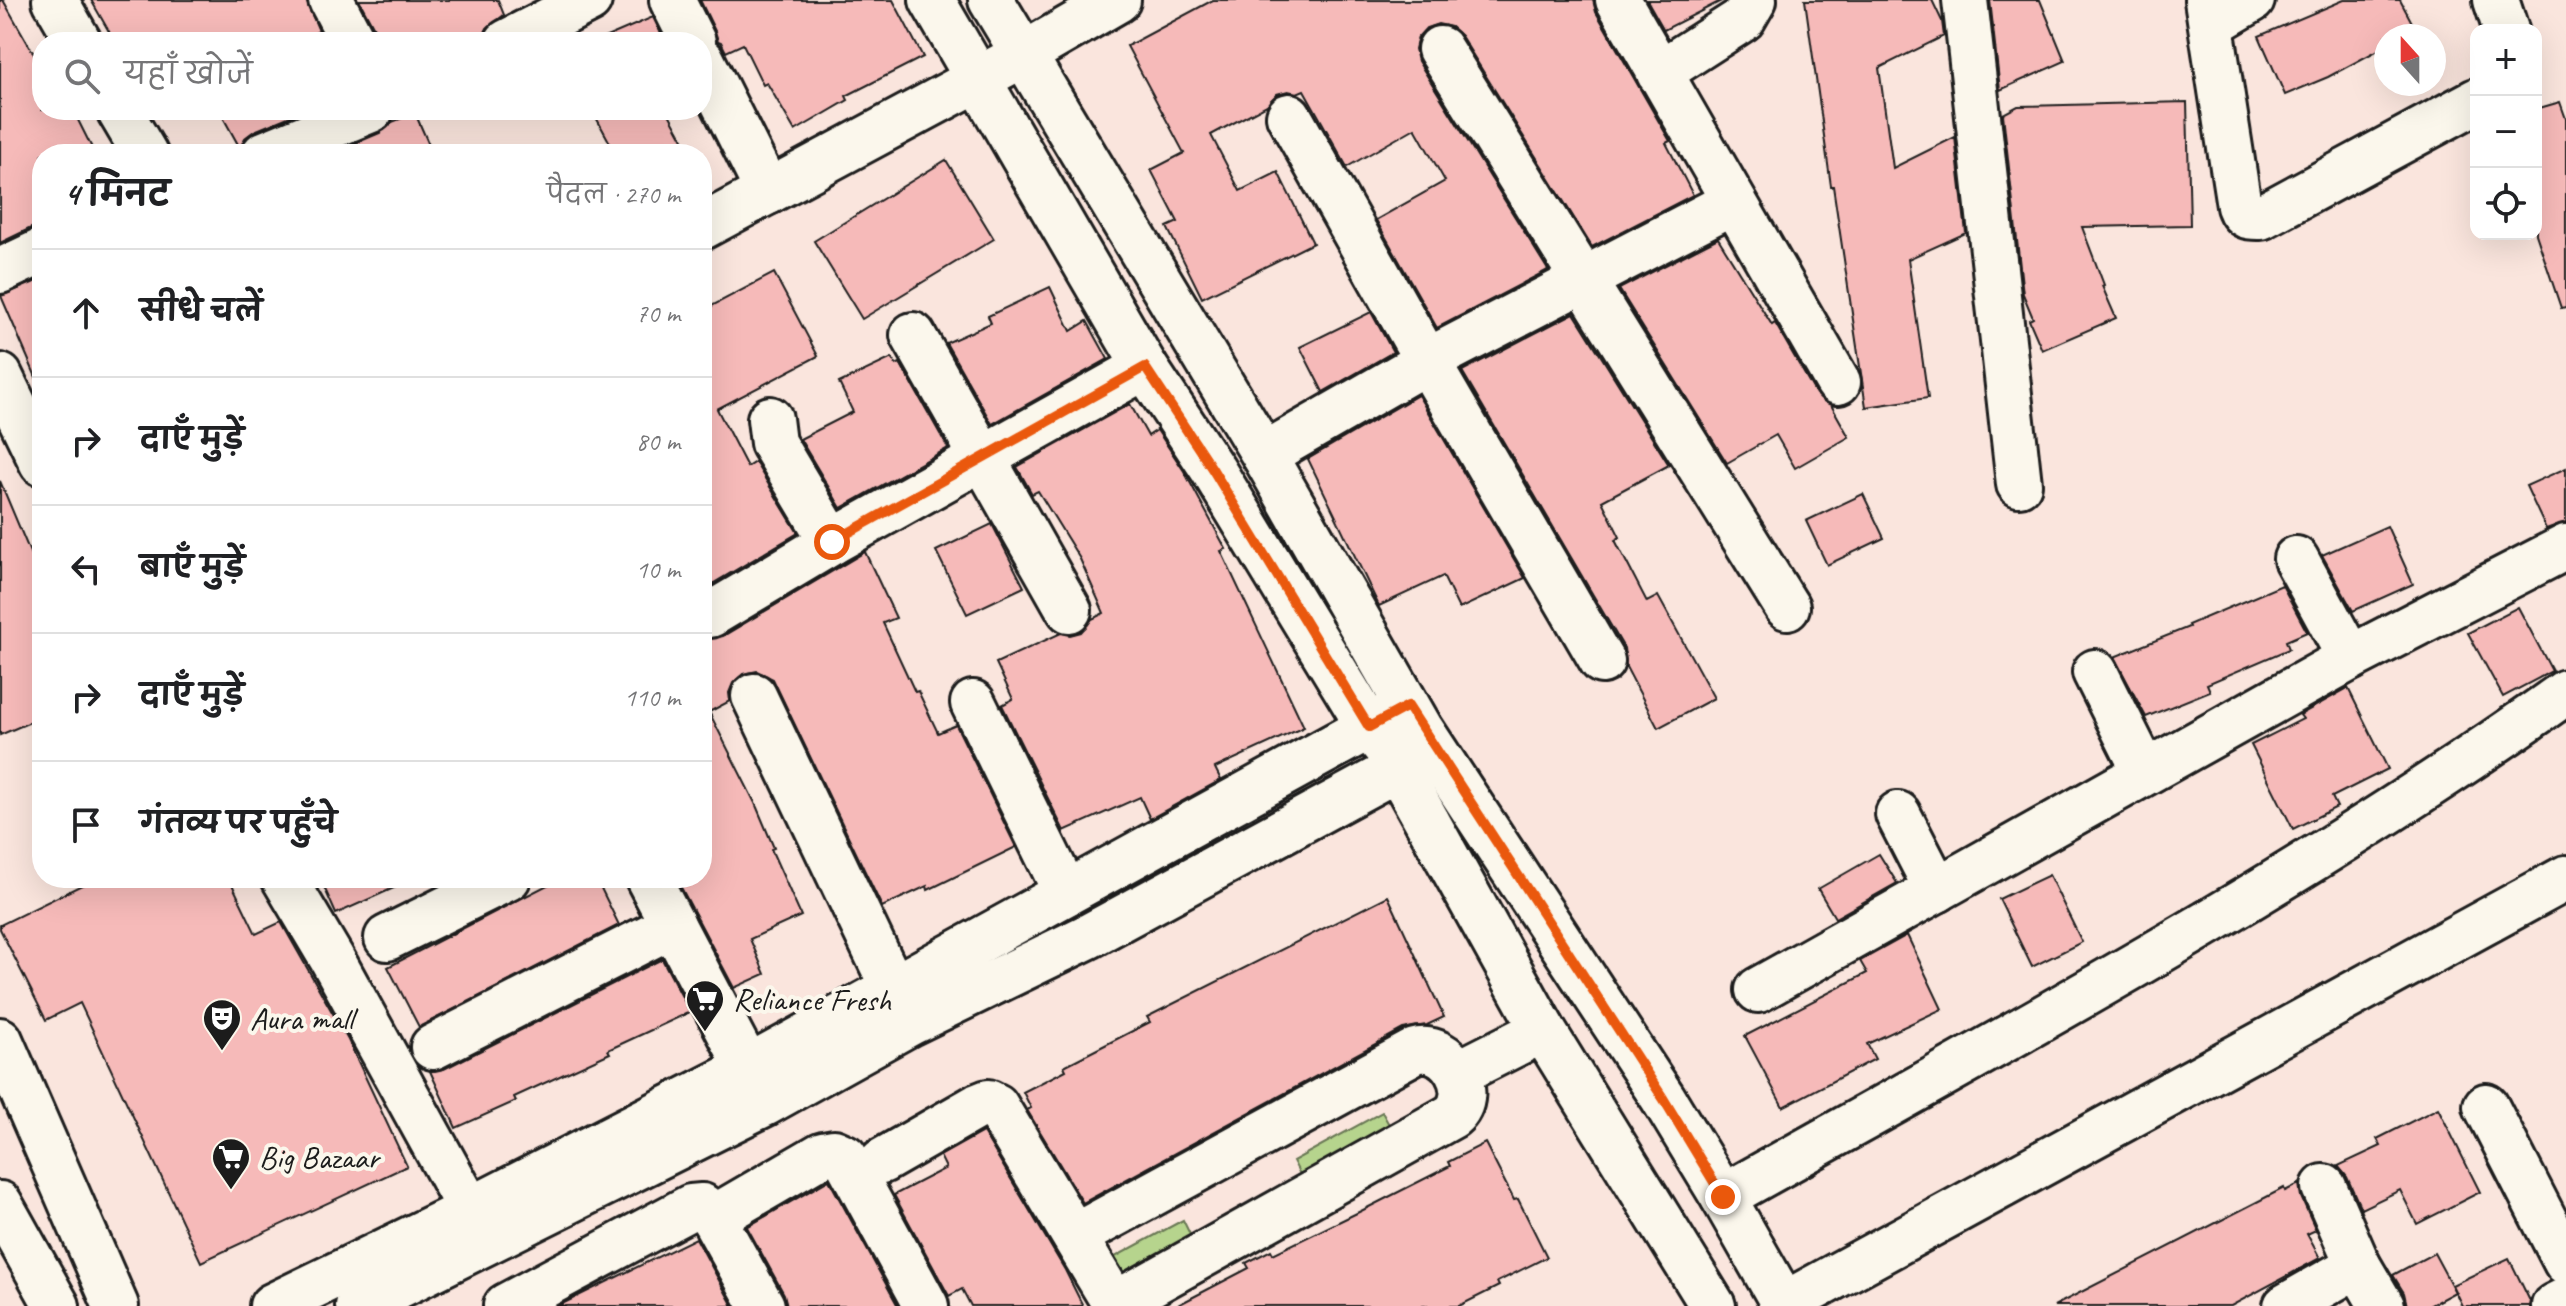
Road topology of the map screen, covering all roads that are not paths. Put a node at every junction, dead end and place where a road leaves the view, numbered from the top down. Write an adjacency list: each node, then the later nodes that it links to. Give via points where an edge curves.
1 (55, 0): 15 (street)
2 (331, 0): 16 (street)
3 (589, 0): 17 (street)
4 (672, 0): 18 (street)
5 (932, 0): 22 (street)
6 (991, 0): 20 (street)
7 (1118, 0): 20 (street)
8 (1618, 0): 21 (street)
9 (1754, 0): 21 (street, via 1743,19)
10 (1965, 0): 45 (street)
11 (2252, 0): 13 (street)
12 (2496, 0): 14 (street)
13 (2210, 11): 24 (street, via 2239,206 2247,217 2261,217)
14 (2504, 24)
15 (73, 32)
16 (348, 32)
17 (527, 32)
18 (688, 32)
19 (1440, 49): 35 (street)
20 (1023, 55): 22 (street); 43 (street)
21 (1659, 73): 31 (street)
22 (979, 78): 30 (street); 38 (street)
23 (712, 80): 30 (street)
24 (2470, 104)
25 (1289, 116): 37 (street)
26 (125, 120): 28 (street)
27 (347, 120): 29 (street)
28 (139, 144)
29 (288, 144)
30 (768, 192): 32 (street)
31 (1733, 202): 35 (street); 40 (street)
32 (712, 222)
33 (32, 256): 34 (street)
34 (0, 271)
35 (1583, 279): 37 (street); 49 (street)
36 (913, 335): 44 (street)
37 (1427, 361): 43 (street); 53 (street)
38 (1145, 367): 44 (street); 59 (street)
39 (0, 376): 42 (street)
40 (1838, 382)
41 (770, 419): 46 (street, via 773,443)
42 (32, 442)
43 (1264, 455): 58 (street)
44 (982, 458): 46 (street); 50 (street)
45 (2019, 484)
46 (832, 542): 51 (street)
47 (2566, 547): 52 (street)
48 (2296, 559): 52 (street)
49 (1787, 607)
50 (1069, 610)
51 (712, 614)
52 (2350, 658): 62 (street)
53 (1602, 661)
54 (2095, 672): 62 (street)
55 (2566, 692): 83 (street, via 2403,803 2227,911)
56 (754, 696): 73 (street)
57 (973, 703): 69 (street)
58 (1408, 706): 59 (street); 60 (street)
59 (1369, 727): 61 (street); 69 (street)
60 (1434, 749): 61 (street); 83 (street)
61 (1397, 771): 73 (street, via 1089,936); 74 (street)
62 (2145, 772): 68 (street)
63 (1898, 814): 68 (street)
64 (2566, 878): 101 (street)
65 (290, 888): 85 (street)
66 (488, 888): 71 (street)
67 (653, 888): 70 (street)
68 (1937, 890): 72 (street)
69 (1066, 893): 73 (street)
70 (673, 925): 76 (street); 77 (street)
71 (387, 938)
72 (1758, 990)
73 (902, 1006): 77 (street); 96 (street, via 766,1103)
74 (1543, 1030): 78 (street); 100 (street)
75 (0, 1040): 81 (street)
76 (433, 1047)
77 (748, 1068): 85 (street)
78 (1458, 1073): 87 (street, via 1442,1054 1415,1051); 92 (street, via 1464,1100 1452,1116)
79 (2486, 1106): 88 (street)
80 (882, 1161): 87 (street, via 988,1102 996,1106)
81 (63, 1185): 84 (street); 94 (street)
82 (2324, 1187): 89 (street)
83 (1723, 1197): 101 (street)
84 (1, 1207): 93 (street)
85 (470, 1210): 90 (street)
86 (713, 1218): 97 (street, via 702,1206 691,1207); 98 (street); 99 (street, via 834,1152 845,1157)
87 (1075, 1236): 92 (street)
88 (2566, 1262)
89 (2358, 1265): 102 (street); 103 (street)
90 (316, 1296): 95 (street)
91 (2566, 1300): 104 (street)
92 (1115, 1305)
93 (57, 1306)
94 (116, 1306)
95 (272, 1306)
96 (358, 1306)
97 (506, 1306)
98 (762, 1306)
99 (926, 1306)
100 (1713, 1306)
101 (1783, 1306)
102 (2286, 1306)
103 (2382, 1306)
104 (2554, 1306)

